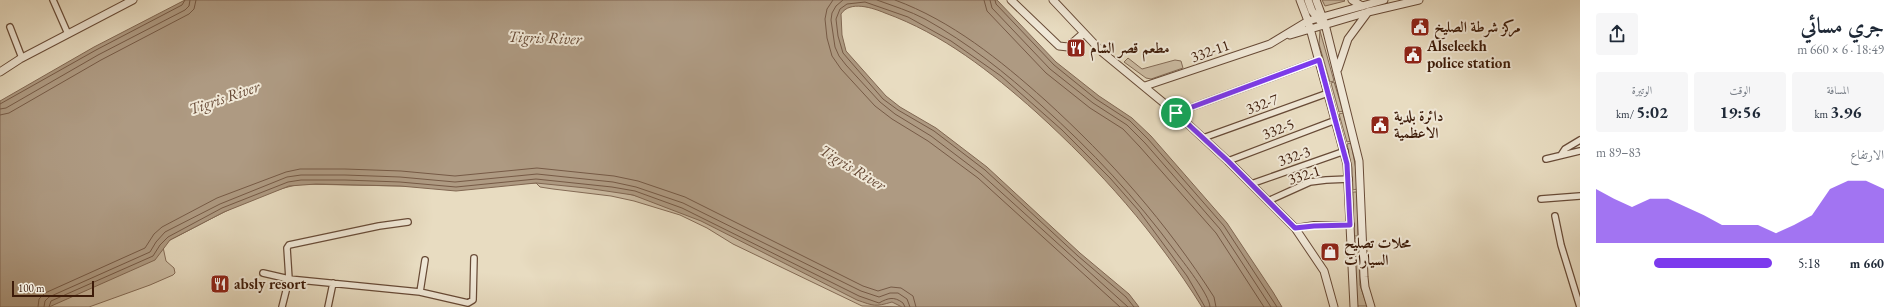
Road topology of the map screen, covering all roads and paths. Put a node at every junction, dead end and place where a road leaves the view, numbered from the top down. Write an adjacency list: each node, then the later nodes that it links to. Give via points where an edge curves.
1 (53, 0): 18 (street)
2 (133, 0): 18 (street)
3 (1011, 0): 19 (street, via 1059,46 1068,47)
4 (1052, 0): 19 (street)
5 (1300, 0): 14 (street)
6 (1308, 0): 13 (street)
7 (1316, 0): 13 (street)
8 (1352, 0): 11 (street)
9 (1384, 0): 11 (street, 332-11)
10 (1419, 0): 12 (street, 332-11)
11 (1362, 6): 13 (street, 332-11)
12 (1368, 12): 15 (street, 332-11); 23 (street, via 1348,39)
13 (1320, 17): 14 (street, 332-11); 15 (street)
14 (1308, 21): 17 (street); 20 (street, 332-11)
15 (1325, 24): 17 (street, 332-11); 23 (street)
16 (10, 27): 21 (street)
17 (1310, 29): 20 (street, 332-11); 22 (street)
18 (68, 34): 21 (street)
19 (1084, 34): 25 (street, via 1102,52)
20 (1282, 38): 25 (street, 332-11)
21 (22, 58): 24 (street)
22 (1319, 60): 26 (street); 27 (street)
23 (1337, 71): 55 (street, via 1359,161 1364,277)
24 (0, 72)
25 (1145, 86): 27 (street)
26 (1328, 93): 28 (street); 29 (street, 332-7)
27 (1176, 113): 29 (street)
28 (1336, 120): 31 (street); 35 (street, 332-5)
29 (1203, 138): 35 (street)
30 (1580, 140): 33 (street, via 1565,149)
31 (1345, 151): 36 (street); 37 (street, 332-3)
32 (1580, 151): 33 (street)
33 (1561, 155): 34 (street)
34 (1546, 159)
35 (1228, 161): 37 (street)
36 (1349, 179): 40 (street, 332-1, via 1310,182); 43 (street)
37 (1251, 184): 40 (street)
38 (1580, 196): 39 (street)
39 (1541, 199)
40 (1268, 201): 44 (street)
41 (1555, 216): 56 (street)
42 (408, 222): 48 (street, via 289,245)
43 (1350, 225): 44 (street); 54 (street)
44 (1295, 228): 53 (street, via 1324,271)
45 (474, 258): 50 (street, via 472,302)
46 (425, 260): 50 (street)
47 (263, 273): 48 (street)
48 (289, 279): 49 (street); 51 (street)
49 (333, 283): 50 (street); 52 (street)
50 (420, 292)
51 (282, 307)
52 (328, 307)
53 (1334, 307)
54 (1354, 307)
55 (1371, 307)
56 (1580, 307)

